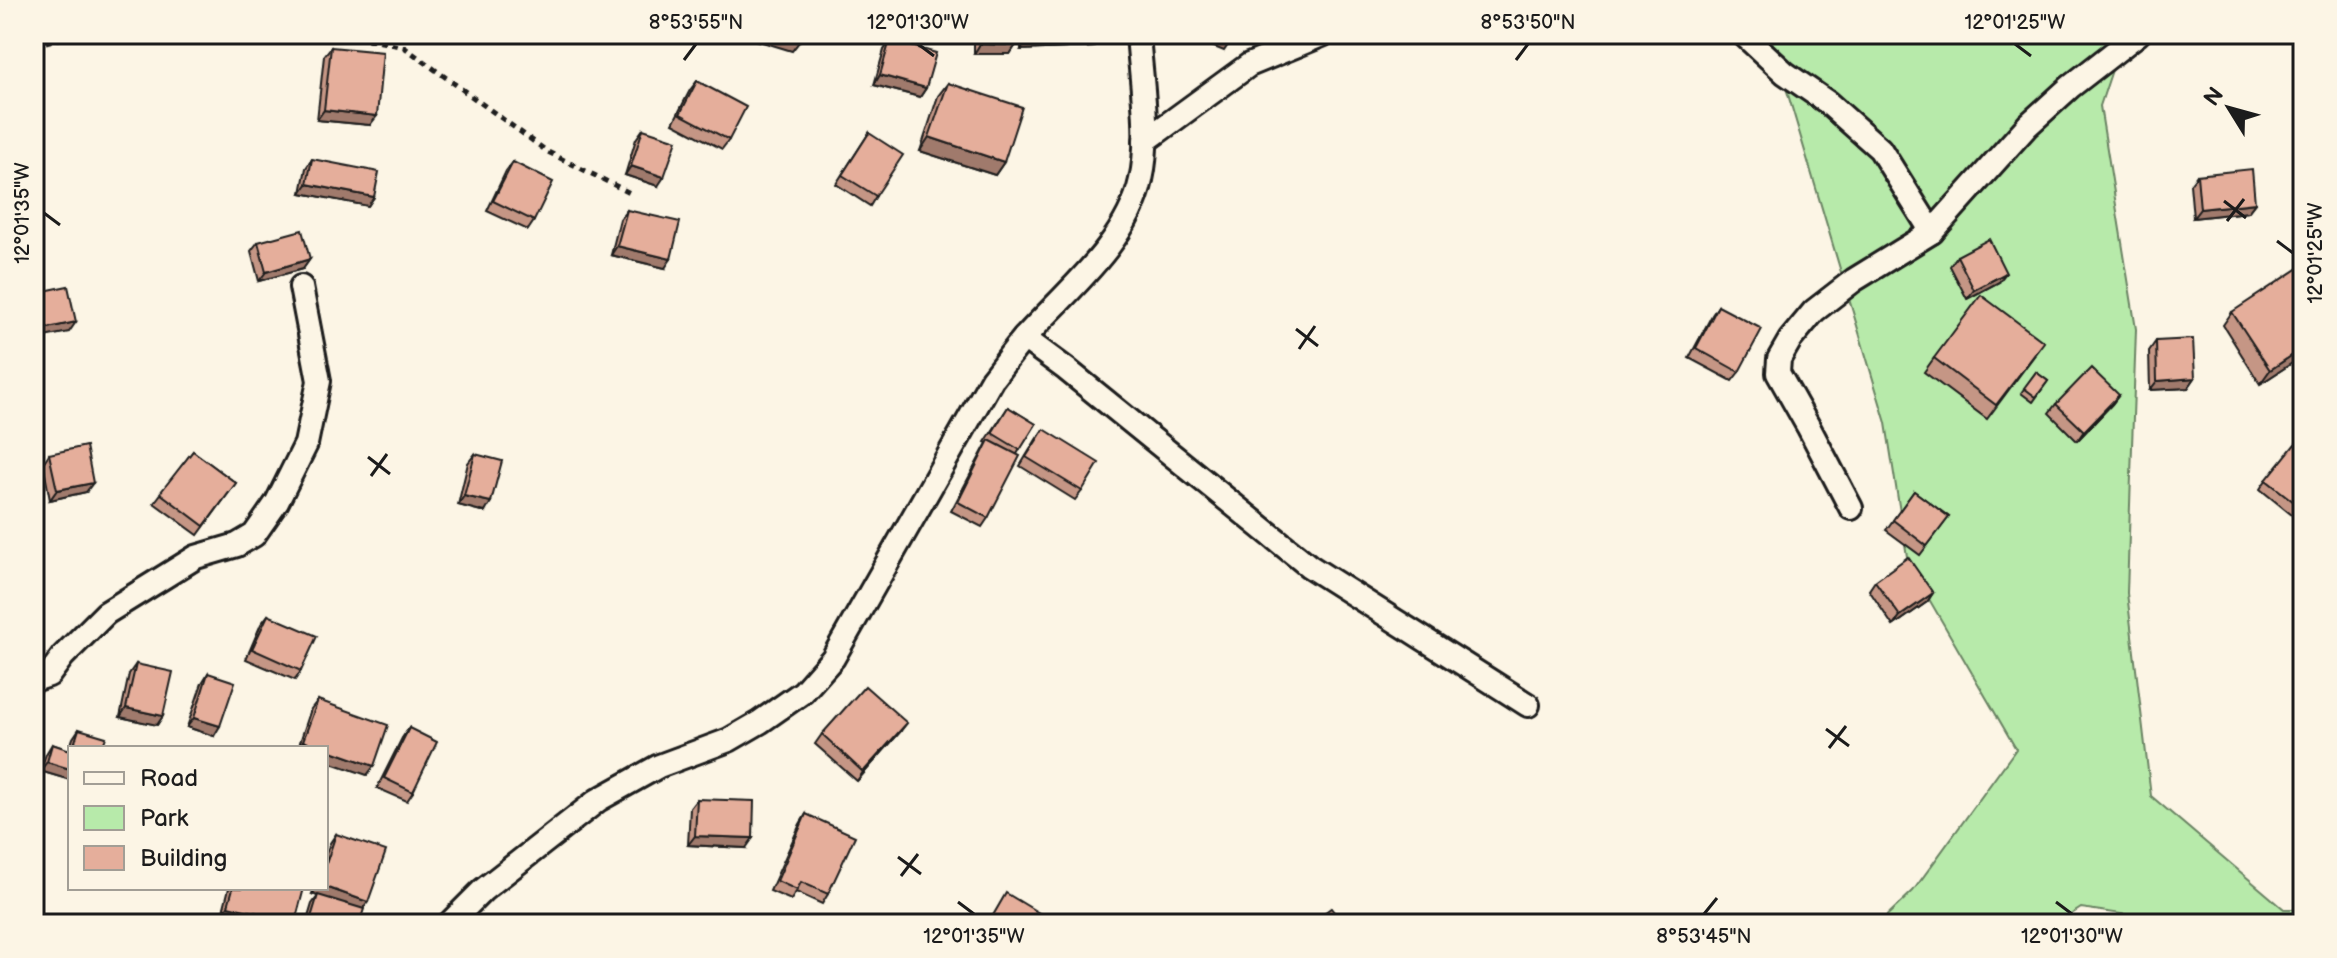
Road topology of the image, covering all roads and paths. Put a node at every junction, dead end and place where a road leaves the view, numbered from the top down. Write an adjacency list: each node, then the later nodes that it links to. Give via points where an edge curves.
1 (78, 34): 7 (path)
2 (344, 34): 9 (path, via 404,47 548,152)
3 (1138, 34): 8 (street)
4 (1324, 34): 8 (street, via 1249,65)
5 (1743, 34): 10 (street, via 1880,149)
6 (2138, 34): 10 (street, via 2028,125)
7 (34, 45)
8 (1145, 141): 12 (street, via 1142,179 1116,235)
9 (630, 193)
10 (1932, 232): 13 (street, via 1814,311 1779,359 1778,373)
11 (301, 287): 14 (street, via 319,381 306,444 277,502 254,535 196,557 106,613 49,675)
12 (1024, 338): 15 (street, via 1309,566); 16 (street, via 992,379 833,658 803,692 729,740 659,766 598,800 483,890)
13 (1851, 508)
14 (34, 680)
15 (1528, 705)
16 (449, 924)

